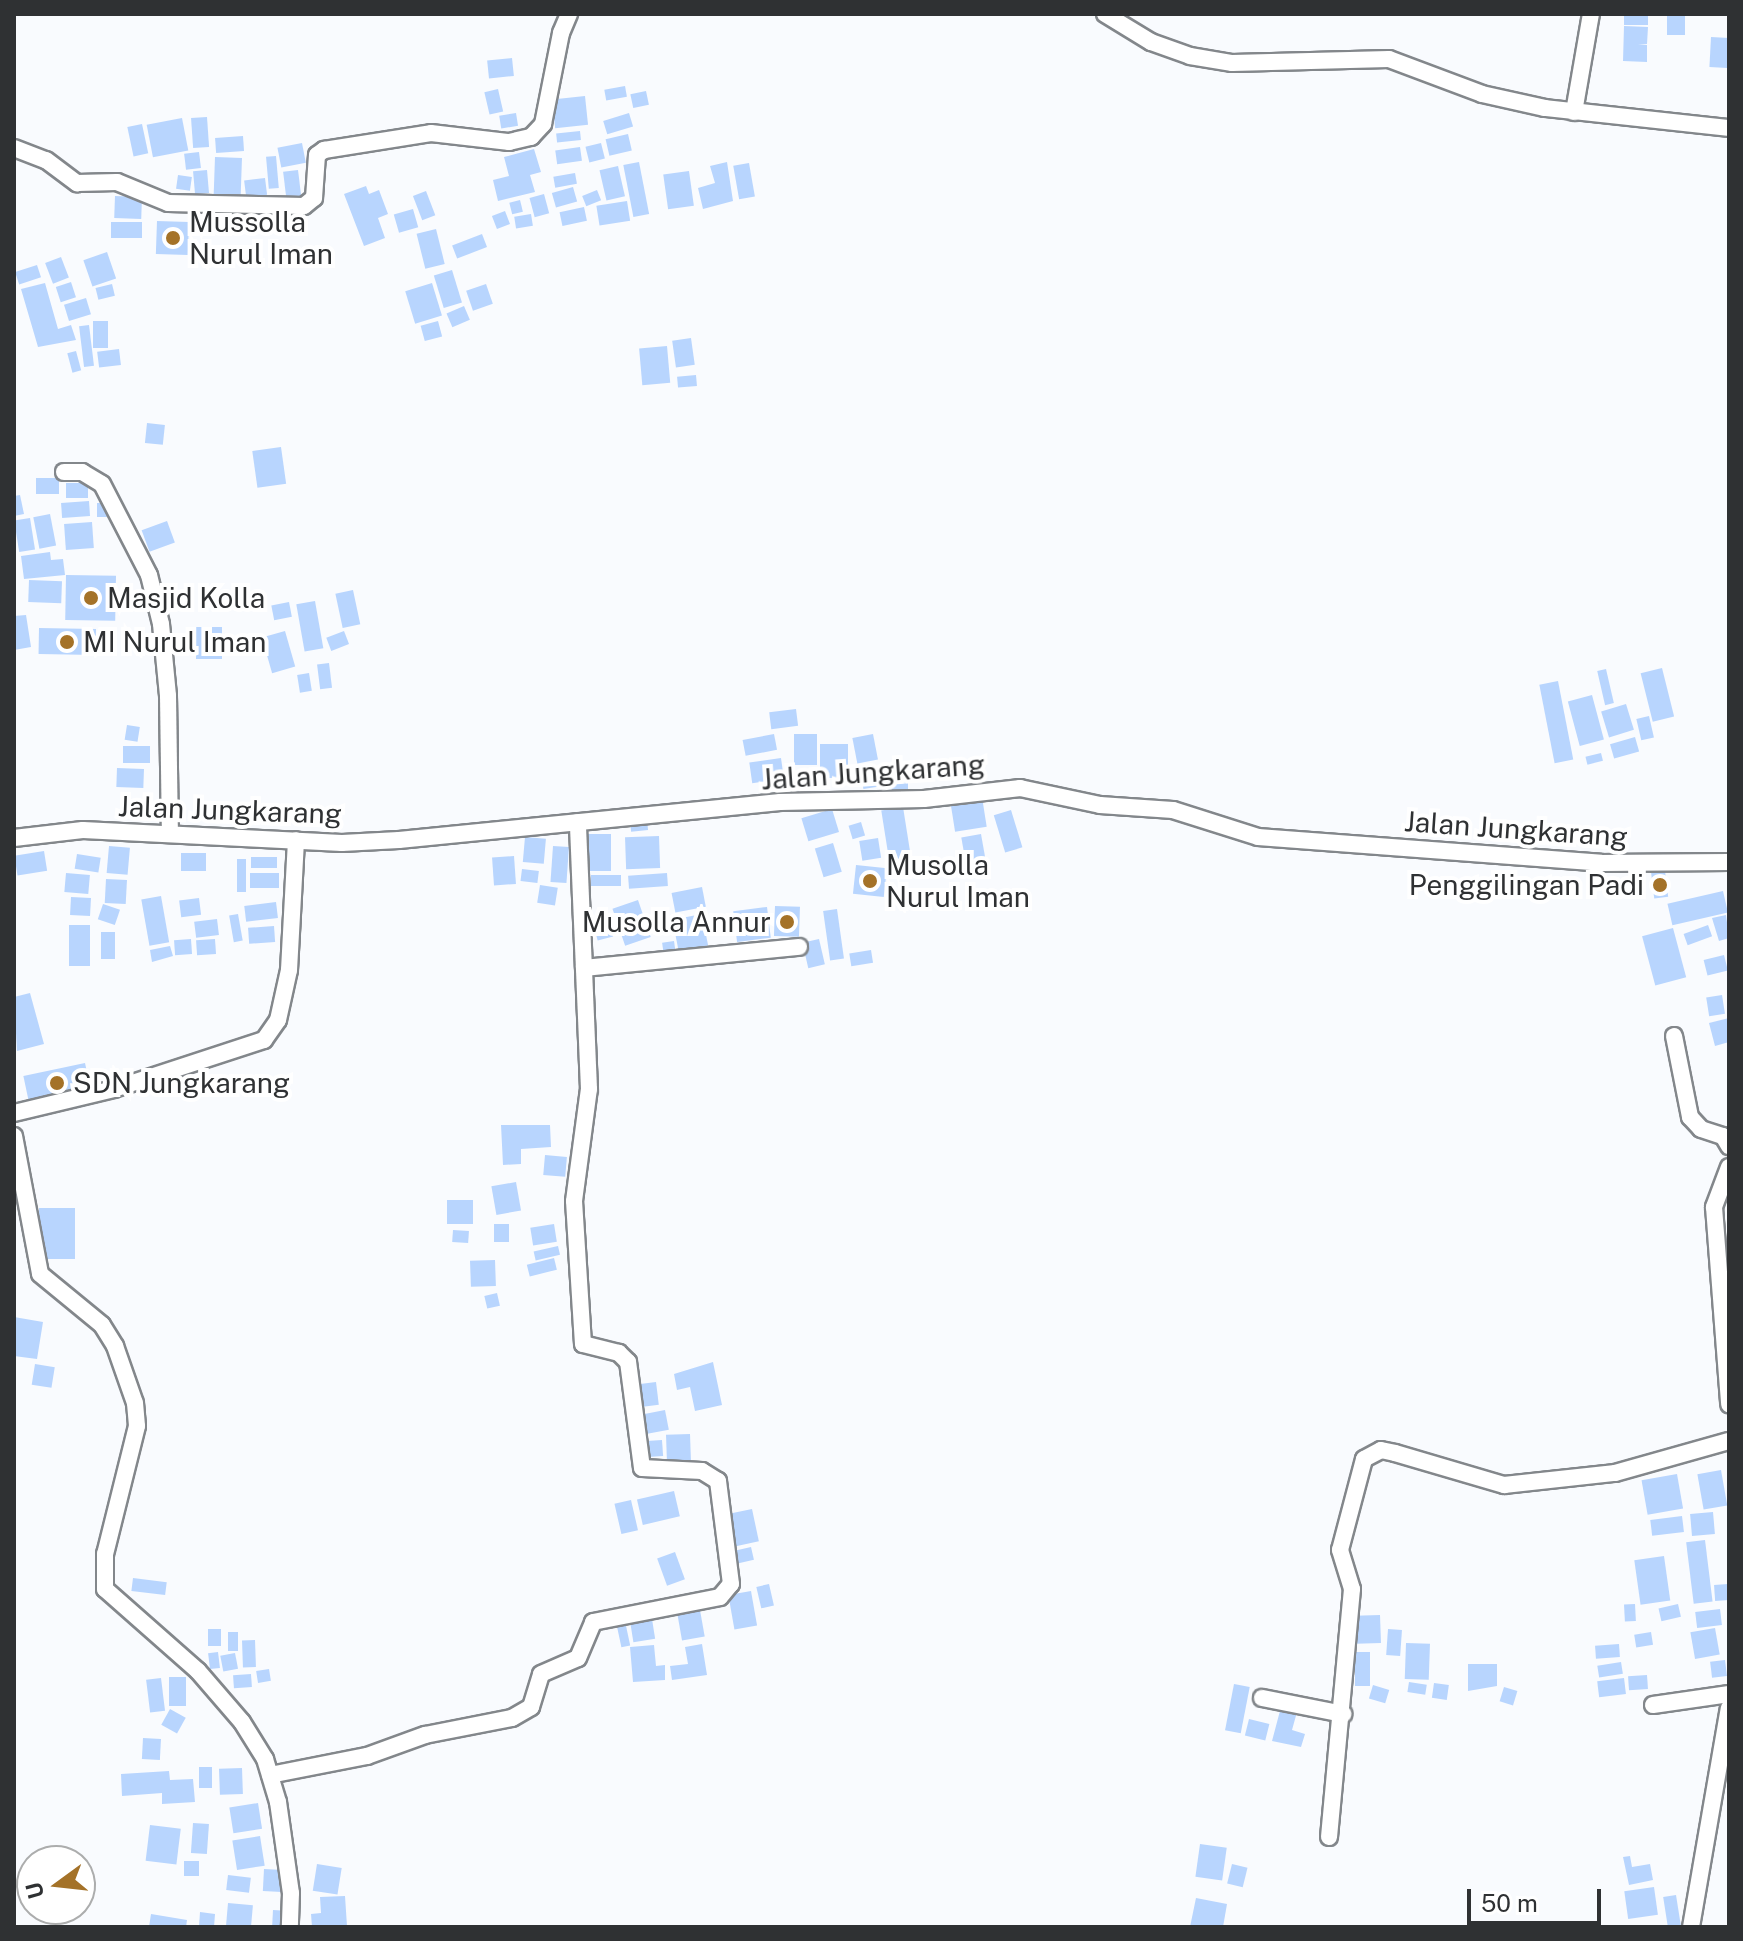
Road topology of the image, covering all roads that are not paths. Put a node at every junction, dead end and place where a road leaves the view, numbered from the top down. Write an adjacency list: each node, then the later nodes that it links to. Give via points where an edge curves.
1 (569, 14): 6 (street, via 543,124 531,137 509,142 431,133 324,150 317,155 314,198 304,206 168,203 117,182 77,183 46,160)
2 (1105, 14): 4 (street, via 1151,42 1190,56 1232,63 1389,59 1482,94)
3 (1591, 14): 4 (street)
4 (1574, 112): 5 (street)
5 (1729, 128)
6 (14, 148)
7 (64, 472): 9 (street, via 82,472 102,484 149,575 161,624 168,696)
8 (578, 822): 11 (street, Jalan Jungkarang, via 399,840); 12 (street, Jalan Jungkarang, via 780,802 924,799 1039,788 1100,805 1173,810 1258,837 1601,863); 14 (street)
9 (170, 834): 10 (street, Jalan Jungkarang, via 56,830); 11 (street, Jalan Jungkarang)
10 (14, 838)
11 (296, 840): 16 (street, via 289,970 278,1020 264,1040 114,1089)
12 (1729, 862)
13 (799, 947): 14 (street)
14 (584, 968): 27 (street, via 589,1089 574,1201 583,1344 619,1353 628,1362 642,1468 702,1471 718,1481 731,1584 720,1597 593,1622 578,1658 541,1674 531,1707 512,1718)
15 (1674, 1036): 18 (street, via 1690,1117 1701,1129 1723,1136)
16 (14, 1113)
17 (14, 1136): 27 (street, via 40,1274 102,1325 135,1403 137,1426 105,1554 105,1589 198,1671 242,1722)
18 (1729, 1146)
19 (1729, 1167): 20 (street, via 1714,1207)
20 (1729, 1404)
21 (1729, 1441): 26 (street, via 1615,1473 1492,1486 1381,1450 1364,1459 1340,1550 1352,1589)
22 (1729, 1694): 24 (street)
23 (1262, 1698): 26 (street)
24 (1653, 1705)
25 (1729, 1708): 30 (street)
26 (1343, 1714): 28 (street)
27 (270, 1775): 29 (street, via 291,1893)
28 (1329, 1837)
29 (290, 1927)
30 (1691, 1927)

